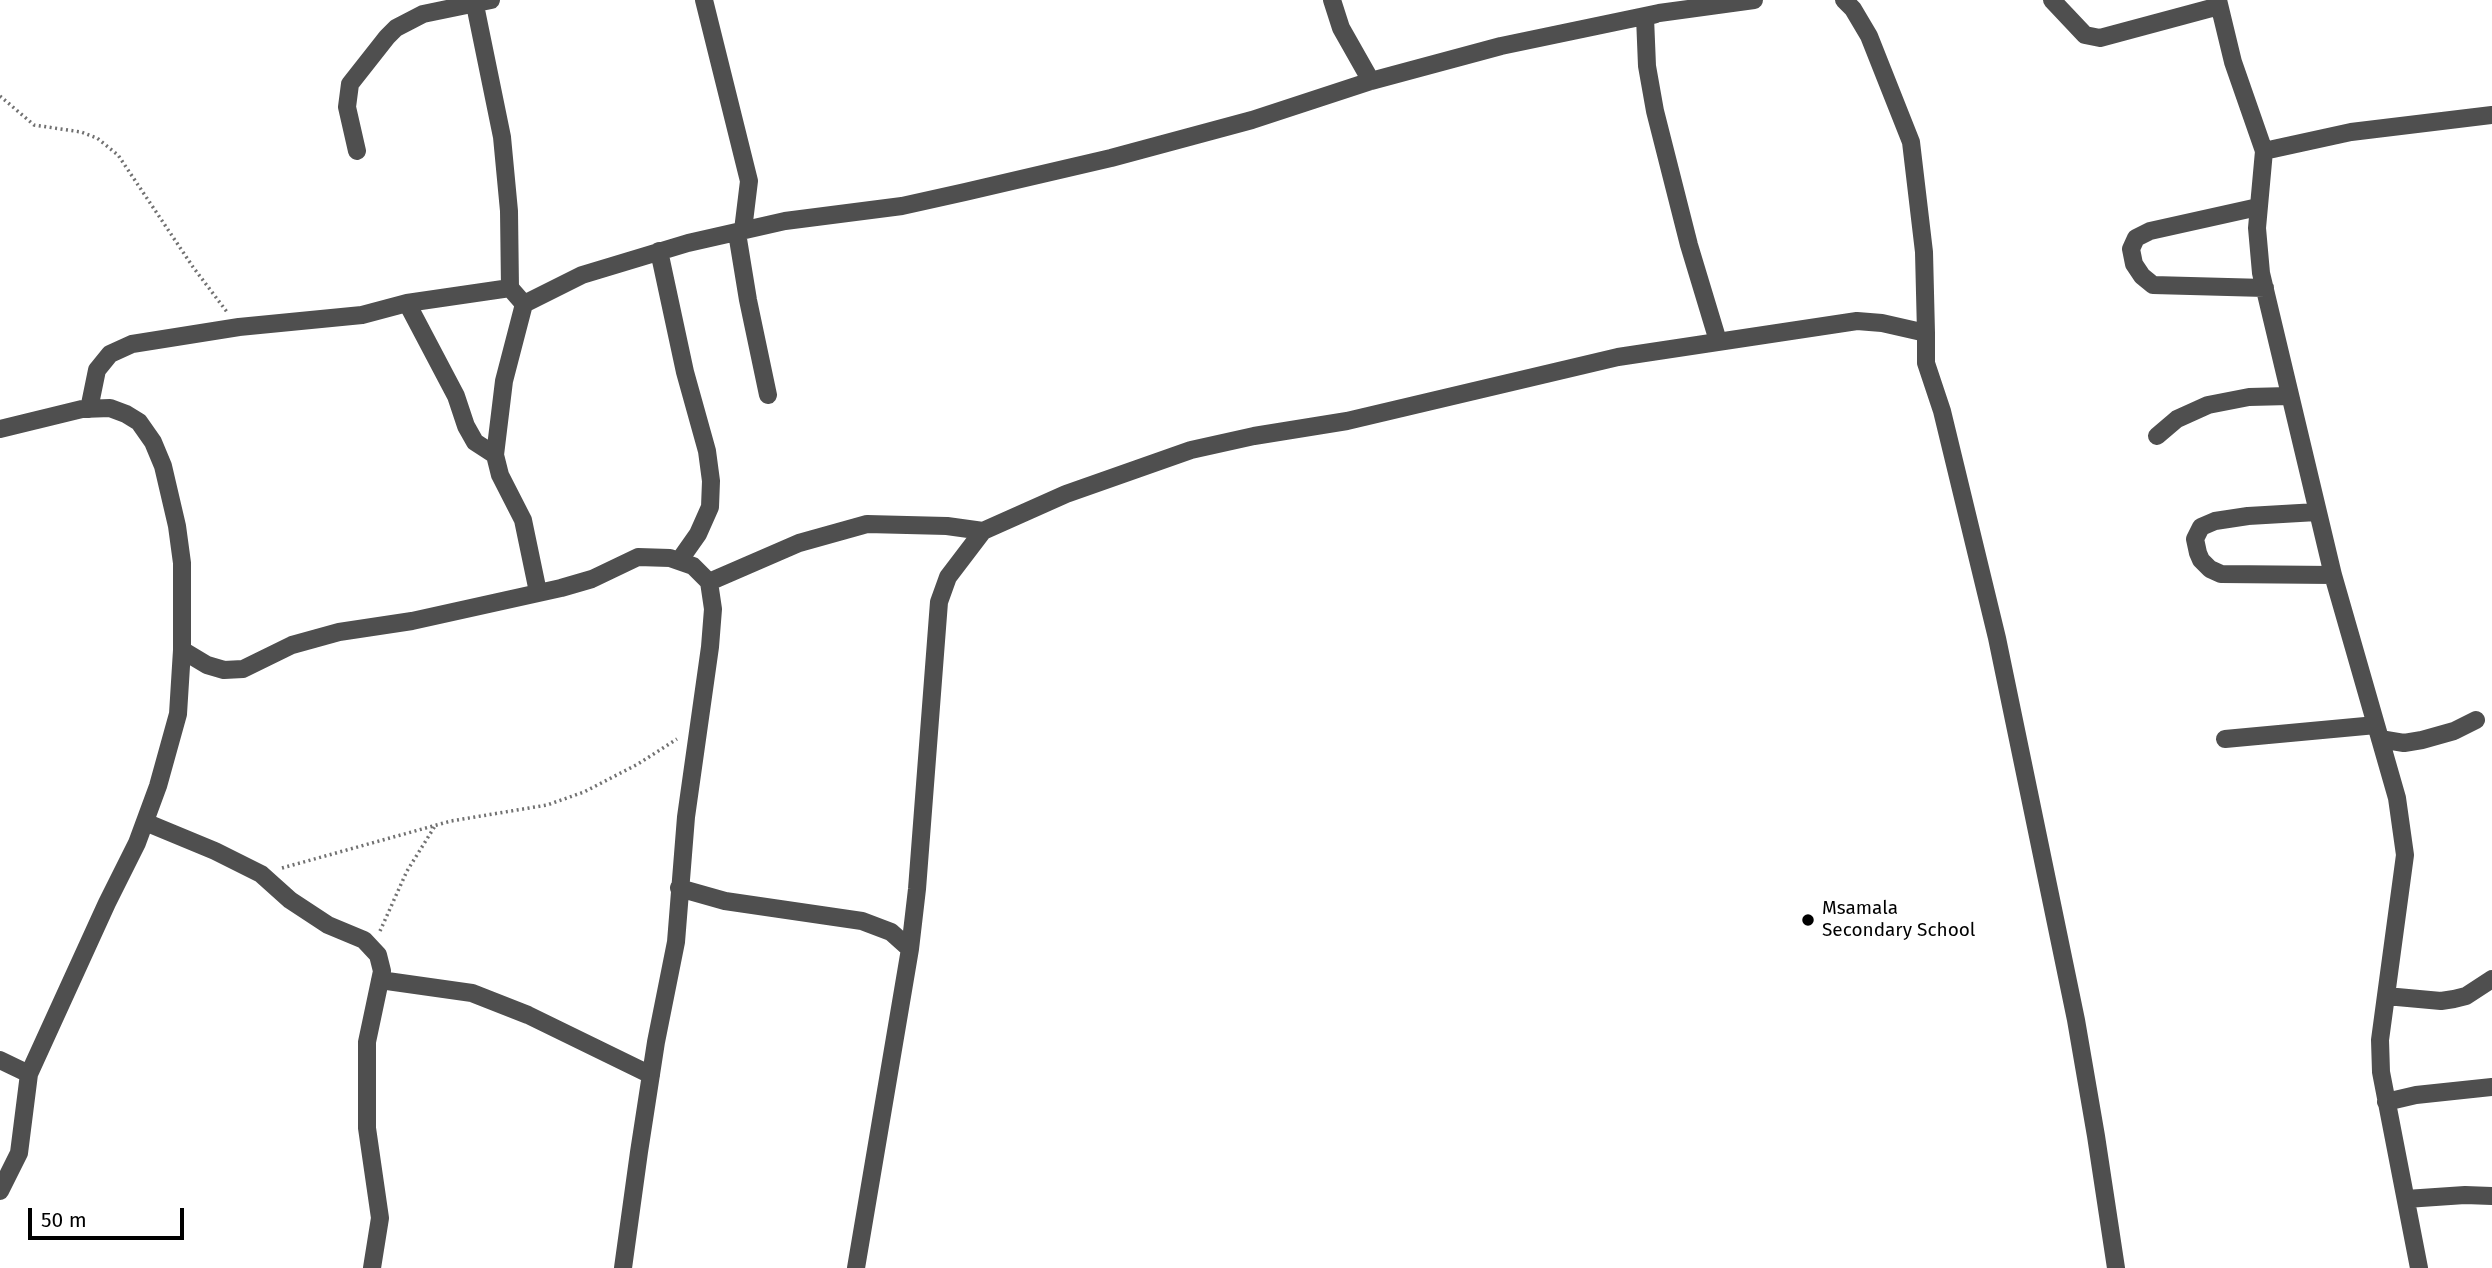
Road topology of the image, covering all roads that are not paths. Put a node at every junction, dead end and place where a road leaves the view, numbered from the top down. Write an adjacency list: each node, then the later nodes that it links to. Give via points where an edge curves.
1 (704, 0): 14 (street, via 749,181)
2 (1332, 0): 9 (street, via 1341,28)
3 (1754, 0): 8 (street)
4 (1844, 0): 20 (street, via 1869,36 1911,142 1924,252)
5 (2052, 0): 7 (street, via 2085,35 2100,38)
6 (483, 2): 12 (street, via 423,14 387,37 350,84 347,107); 16 (street, via 509,211)
7 (2219, 3): 11 (street, via 2233,62)
8 (1660, 13): 9 (street, via 1501,46); 21 (street, via 1645,17 1647,66 1689,245)
9 (1371, 81): 14 (street, via 1252,120 1111,158 902,206 785,221)
10 (2492, 115): 11 (street, via 2351,132)
11 (2264, 150): 13 (street)
12 (358, 151)
13 (2258, 207): 17 (street); 17 (street, via 2150,231 2136,238 2131,249 2134,264 2153,285)
14 (741, 232): 15 (street); 22 (street)
15 (659, 251): 19 (street, via 582,275); 30 (street, via 711,481 710,507)
16 (510, 288): 18 (street); 19 (street)
17 (2264, 288): 23 (street)
18 (407, 303): 24 (street, via 362,315 132,344 110,354 97,370); 27 (street, via 475,442)
19 (524, 304): 27 (street, via 504,381)
20 (1926, 333): 21 (street, via 1857,321); 55 (street, via 1926,363 1997,638 2076,1020)
21 (1718, 341): 29 (street, via 1618,357 1346,421 1191,450 1066,494)
22 (768, 395)
23 (2290, 396): 26 (street, via 2208,405 2177,419); 28 (street)
24 (89, 409): 25 (street); 34 (street, via 110,408 139,422 163,466 182,564)
25 (0, 429)
26 (2157, 436)
27 (495, 455): 33 (street, via 523,520)
28 (2317, 512): 31 (street); 31 (street, via 2215,521 2201,527 2195,539 2198,553 2210,569 2221,574)
29 (983, 531): 32 (street, via 867,524 799,543); 40 (street, via 948,577 939,603)
30 (678, 561): 32 (street, via 693,566); 33 (street, via 638,557 592,579)
31 (2333, 575): 36 (street)
32 (709, 582): 39 (street, via 713,609)
33 (538, 592): 34 (street, via 412,621 339,632 292,645 243,669 207,665)
34 (182, 650): 38 (street, via 178,714)
35 (2476, 720): 36 (street, via 2454,731 2404,743)
36 (2378, 732): 37 (street); 43 (street, via 2397,798 2405,855)
37 (2225, 738)
38 (145, 822): 42 (street, via 261,874 328,925 364,940 378,955); 45 (street)
39 (679, 888): 40 (street, via 725,901 862,921 891,932); 46 (street, via 676,942)
40 (910, 949): 54 (street)
41 (2492, 979): 43 (street, via 2454,999)
42 (380, 980): 46 (street, via 472,993); 52 (street, via 367,1042 367,1128 380,1218)
43 (2386, 996): 48 (street, via 2380,1040)
44 (0, 1060): 45 (street)
45 (29, 1074): 49 (street, via 19,1153)
46 (651, 1075): 53 (street)
47 (2492, 1087): 48 (street)
48 (2386, 1102): 51 (street)
49 (0, 1191)
50 (2492, 1196): 51 (street)
51 (2406, 1199): 56 (street)
52 (372, 1268)
53 (623, 1268)
54 (856, 1268)
55 (2116, 1268)
56 (2419, 1268)

